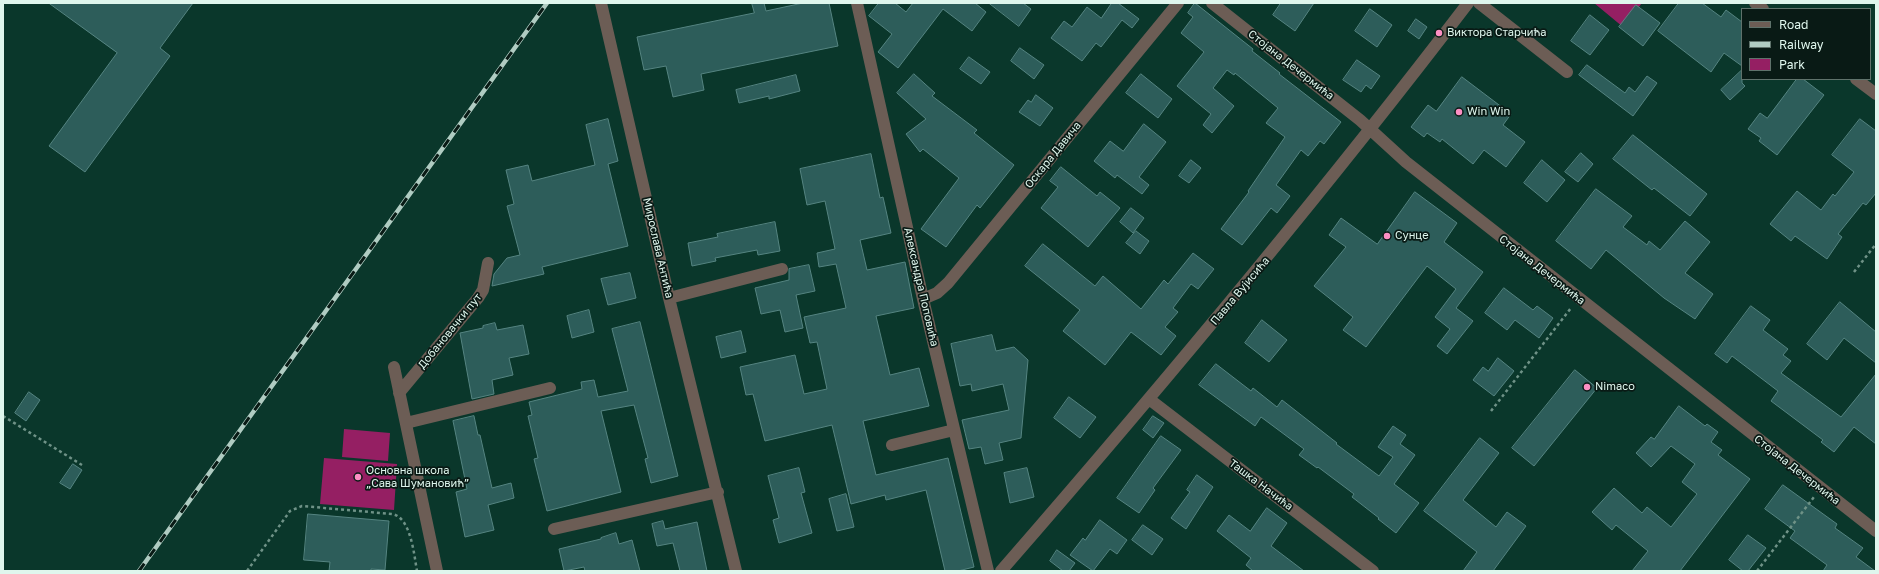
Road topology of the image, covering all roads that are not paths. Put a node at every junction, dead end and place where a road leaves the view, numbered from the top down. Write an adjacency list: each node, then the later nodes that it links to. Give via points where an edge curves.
1 (601, 3): 13 (street, Мирослава Антића)
2 (857, 3): 14 (street, Александра Поповића)
3 (1178, 3): 14 (street, Оскара Давича, via 948,283 937,293)
4 (1212, 3): 10 (street, Стојана Дечермића)
5 (1468, 3): 10 (street, Павла Вујисића)
6 (1479, 3): 7 (street)
7 (1567, 72)
8 (1857, 80): 9 (street)
9 (1876, 94)
10 (1371, 129): 18 (street, Павла Вујисића, via 1263,264); 24 (street, Стојана Дечермића, via 1406,162)
11 (488, 263): 17 (street, Добановачки пут, via 483,290 478,298)
12 (782, 270): 13 (street)
13 (669, 298): 22 (street, Мирослава Антића)
14 (923, 299): 20 (street, Александра Поповића)
15 (394, 367): 17 (street)
16 (550, 388): 19 (street)
17 (400, 393): 19 (street)
18 (1149, 399): 28 (street, Павла Вујисића); 29 (street, Ташка Начића)
19 (406, 423): 25 (street)
20 (954, 430): 21 (street); 27 (street, Александра Поповића)
21 (892, 445)
22 (718, 492): 23 (street); 26 (street, Мирослава Антића)
23 (554, 529)
24 (1876, 531)
25 (437, 571)
26 (736, 571)
27 (988, 571)
28 (1001, 571)
29 (1373, 571)

